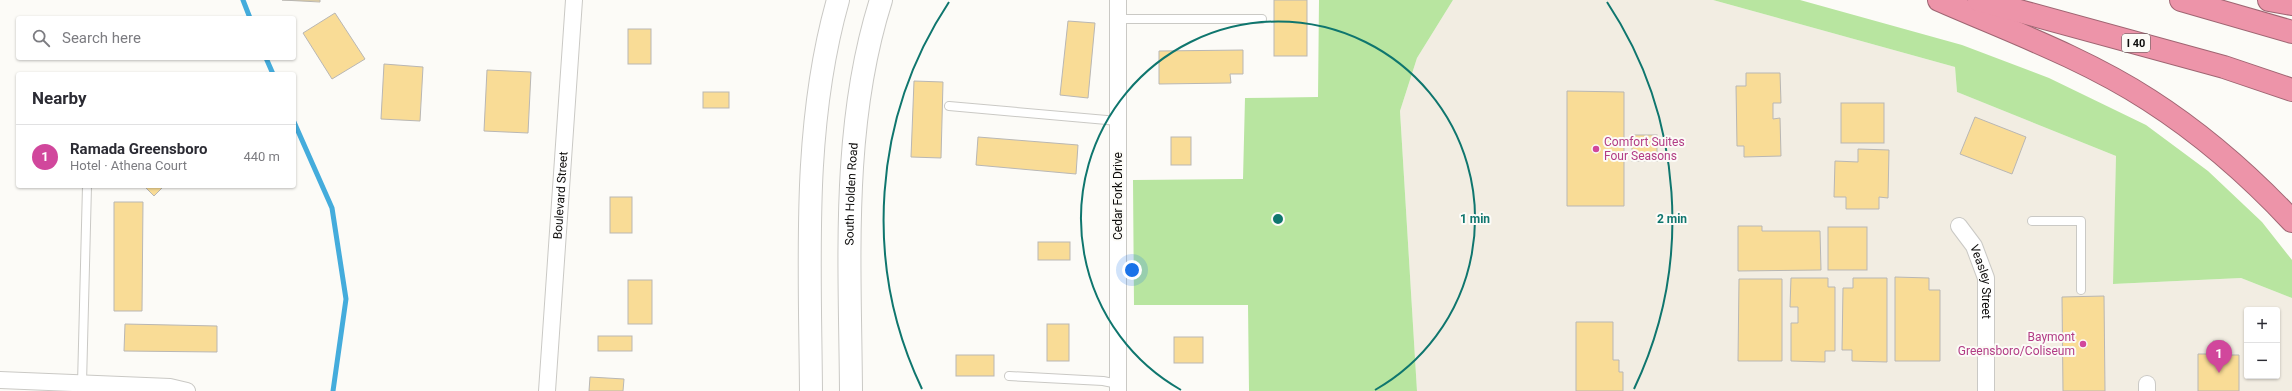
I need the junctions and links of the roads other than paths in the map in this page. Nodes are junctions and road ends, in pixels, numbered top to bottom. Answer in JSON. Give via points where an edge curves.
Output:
{"nodes":[{"id":1,"x":574,"y":0,"type":"edge"},
{"id":2,"x":838,"y":0,"type":"edge"},
{"id":3,"x":881,"y":0,"type":"edge"},
{"id":4,"x":1118,"y":0,"type":"edge"},
{"id":5,"x":1939,"y":0,"type":"edge"},
{"id":6,"x":1979,"y":0,"type":"edge"},
{"id":7,"x":2181,"y":0,"type":"edge"},
{"id":8,"x":2269,"y":0,"type":"edge"},
{"id":9,"x":2292,"y":4,"type":"edge"},
{"id":10,"x":1118,"y":19,"type":"junction"},
{"id":11,"x":1262,"y":19,"type":"dead end"},
{"id":12,"x":2292,"y":32,"type":"edge"},
{"id":13,"x":2292,"y":90,"type":"edge"},
{"id":14,"x":949,"y":106,"type":"dead end"},
{"id":15,"x":1118,"y":121,"type":"junction"},
{"id":16,"x":87,"y":188,"type":"edge"},
{"id":17,"x":2032,"y":221,"type":"dead end"},
{"id":18,"x":2292,"y":221,"type":"edge"},
{"id":19,"x":1959,"y":226,"type":"dead end"},
{"id":20,"x":2082,"y":290,"type":"dead end"},
{"id":21,"x":1009,"y":376,"type":"dead end"},
{"id":22,"x":0,"y":380,"type":"edge"},
{"id":23,"x":82,"y":384,"type":"junction"},
{"id":24,"x":29,"y":386,"type":"edge"},
{"id":25,"x":1118,"y":387,"type":"edge"},
{"id":26,"x":187,"y":391,"type":"edge"},
{"id":27,"x":547,"y":391,"type":"edge"},
{"id":28,"x":811,"y":391,"type":"edge"},
{"id":29,"x":851,"y":391,"type":"edge"},
{"id":30,"x":1986,"y":391,"type":"edge"}],
"edges":[{"from":1,"to":27,"type":"street","name":"Boulevard Street"},
{"from":2,"to":28,"type":"main road","via":[[819,88],[814,140],[810,229]]},
{"from":3,"to":29,"type":"main road","name":"South Holden Road","via":[[860,96],[853,150],[850,192]]},
{"from":4,"to":10,"type":"street","name":"Cedar Fork Drive"},
{"from":5,"to":18,"type":"highway","via":[[2071,57],[2150,100],[2252,178]]},
{"from":6,"to":13,"type":"highway","number":"I 40","via":[[2224,67]]},
{"from":7,"to":12,"type":"highway"},
{"from":8,"to":9,"type":"highway"},
{"from":10,"to":11,"type":"lane"},
{"from":10,"to":15,"type":"street","name":"Cedar Fork Drive"},
{"from":14,"to":15,"type":"lane"},
{"from":15,"to":25,"type":"street","name":"Cedar Fork Drive"},
{"from":16,"to":23,"type":"lane"},
{"from":17,"to":20,"type":"lane","via":[[2081,221]]},
{"from":19,"to":30,"type":"street","name":"Veasley Street","via":[[1974,246],[1986,278]]},
{"from":21,"to":25,"type":"lane","via":[[1096,380]]},
{"from":22,"to":24,"type":"street"},
{"from":23,"to":24,"type":"street"},
{"from":23,"to":26,"type":"street","via":[[170,387]]}]}
